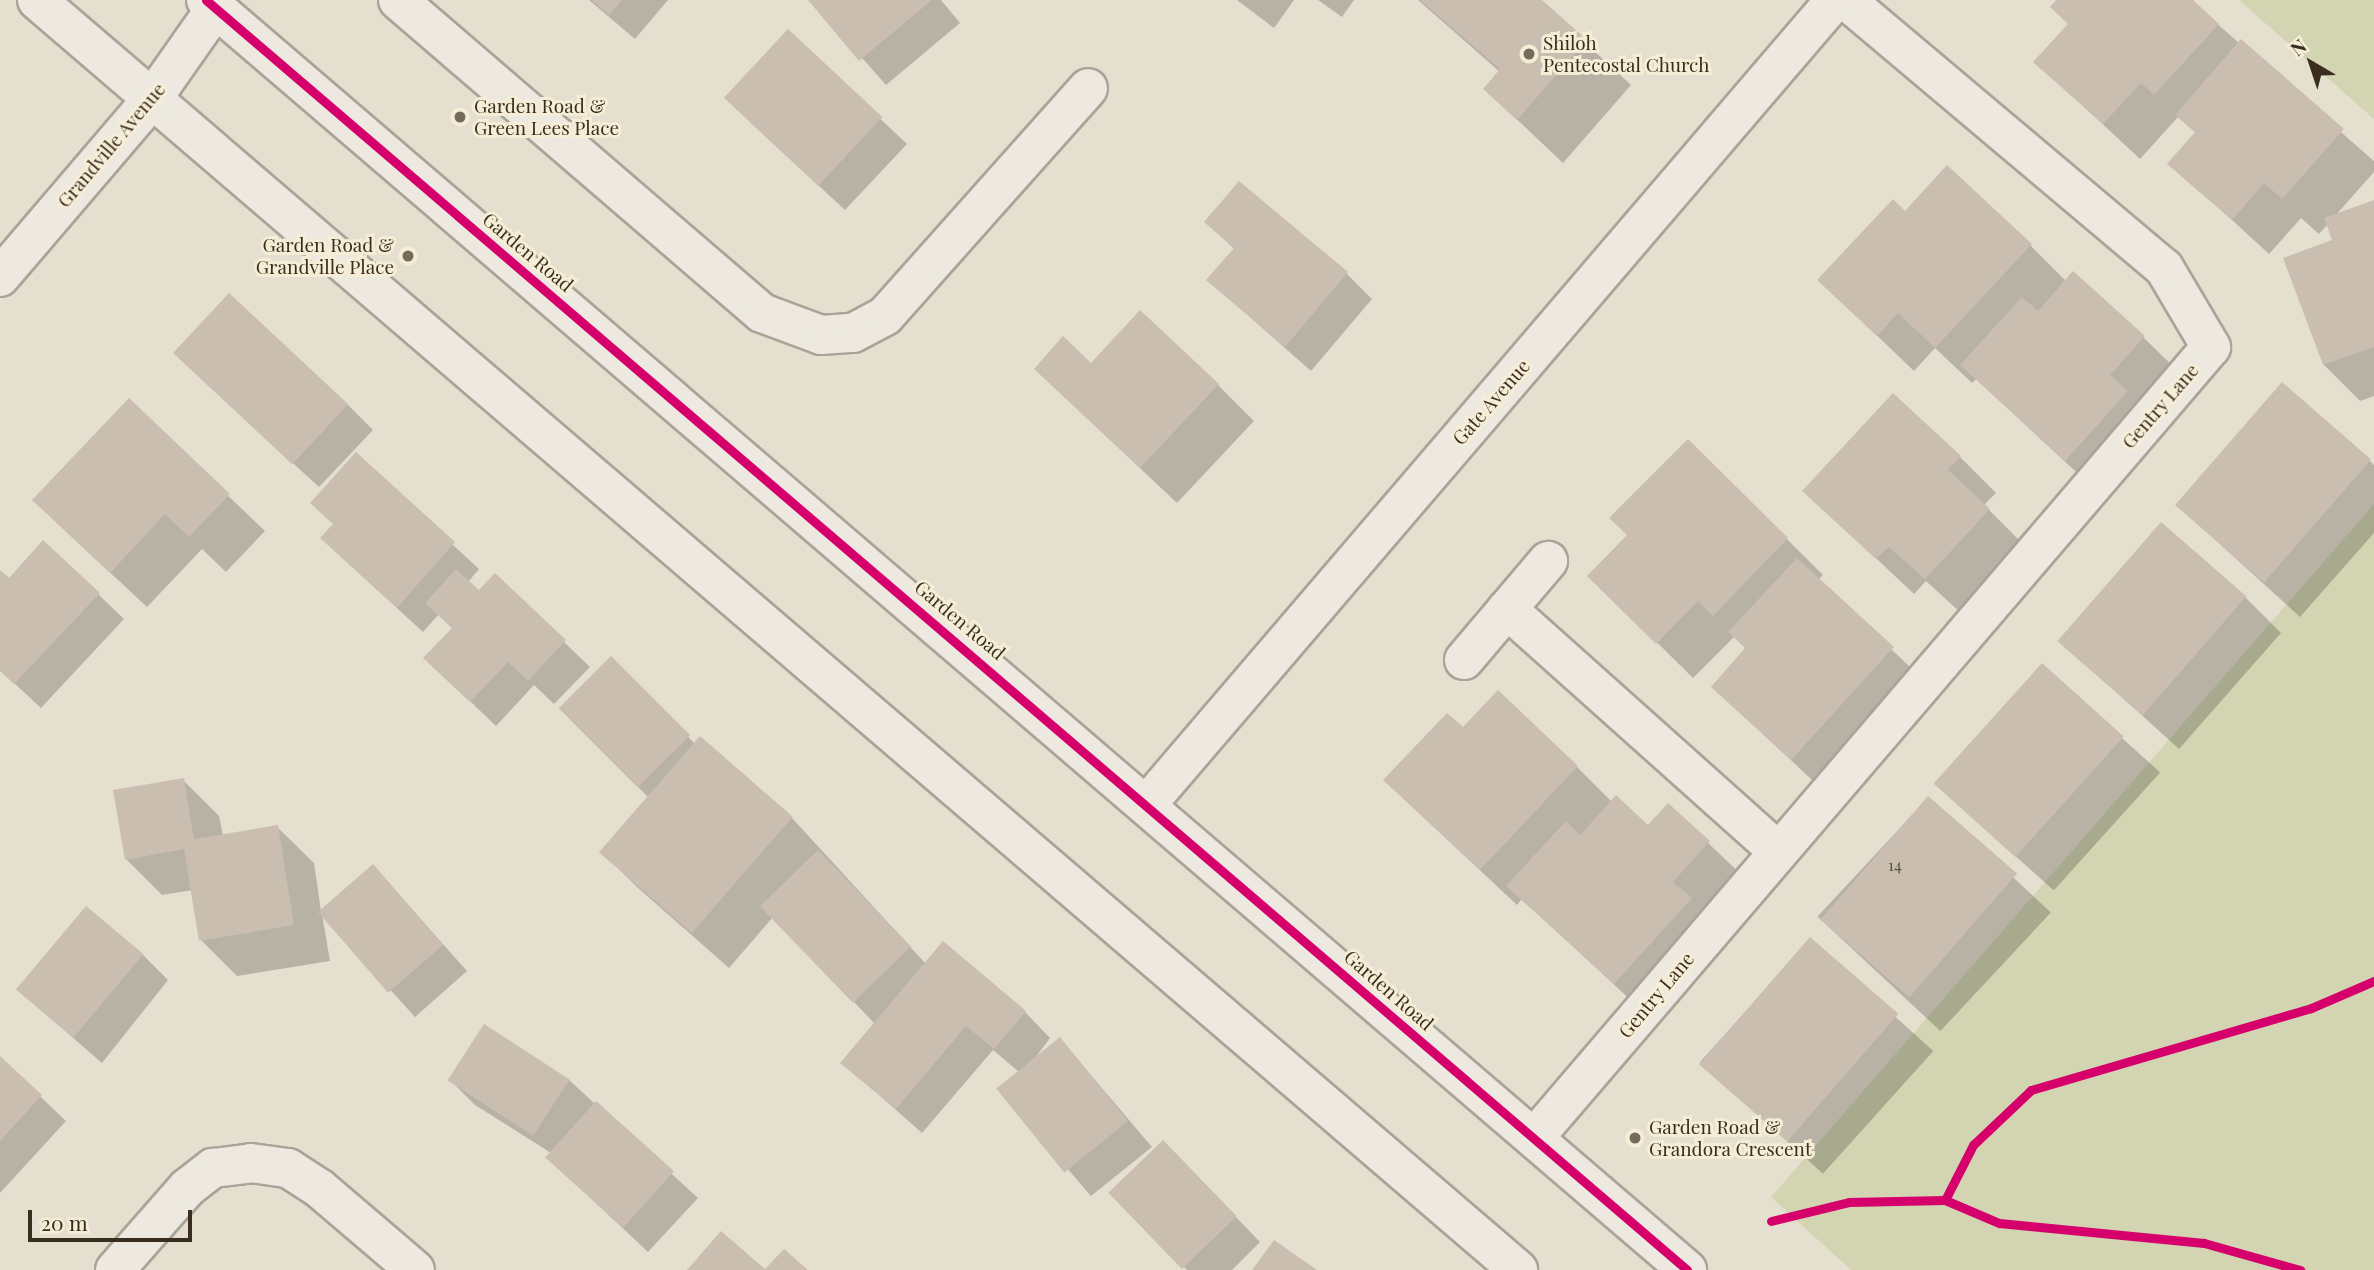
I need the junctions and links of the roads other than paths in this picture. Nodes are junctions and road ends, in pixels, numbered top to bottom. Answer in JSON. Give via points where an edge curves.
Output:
{"nodes":[{"id":1,"x":37,"y":0,"type":"edge"},
{"id":2,"x":398,"y":0,"type":"edge"},
{"id":3,"x":1835,"y":0,"type":"edge"},
{"id":4,"x":1846,"y":0,"type":"edge"},
{"id":5,"x":215,"y":3,"type":"edge"},
{"id":6,"x":1088,"y":88,"type":"dead end"},
{"id":7,"x":152,"y":99,"type":"junction"},
{"id":8,"x":0,"y":277,"type":"edge"},
{"id":9,"x":1548,"y":561,"type":"dead end"},
{"id":10,"x":1507,"y":609,"type":"junction"},
{"id":11,"x":1464,"y":660,"type":"dead end"},
{"id":12,"x":1148,"y":803,"type":"junction"},
{"id":13,"x":1778,"y":851,"type":"junction"},
{"id":14,"x":1534,"y":1138,"type":"junction"},
{"id":15,"x":116,"y":1270,"type":"edge"},
{"id":16,"x":415,"y":1270,"type":"edge"},
{"id":17,"x":1518,"y":1270,"type":"edge"},
{"id":18,"x":1687,"y":1270,"type":"edge"}],
"edges":[{"from":1,"to":7,"type":"street"},
{"from":2,"to":6,"type":"street","via":[[762,313],[821,335],[853,332],[885,316]]},
{"from":3,"to":12,"type":"street","name":"Gate Avenue"},
{"from":4,"to":13,"type":"street","name":"Gentry Lane","via":[[2164,268],[2211,346]]},
{"from":5,"to":7,"type":"street","name":"Grandville Avenue"},
{"from":5,"to":12,"type":"street","name":"Garden Road"},
{"from":7,"to":8,"type":"street","name":"Grandville Avenue"},
{"from":7,"to":17,"type":"street"},
{"from":9,"to":10,"type":"street"},
{"from":10,"to":11,"type":"street"},
{"from":10,"to":13,"type":"street"},
{"from":12,"to":14,"type":"street","name":"Garden Road"},
{"from":13,"to":14,"type":"street","name":"Gentry Lane"},
{"from":14,"to":18,"type":"street","name":"Garden Road"},
{"from":15,"to":16,"type":"street","via":[[187,1188],[214,1168],[251,1163],[288,1168],[319,1188]]}]}
